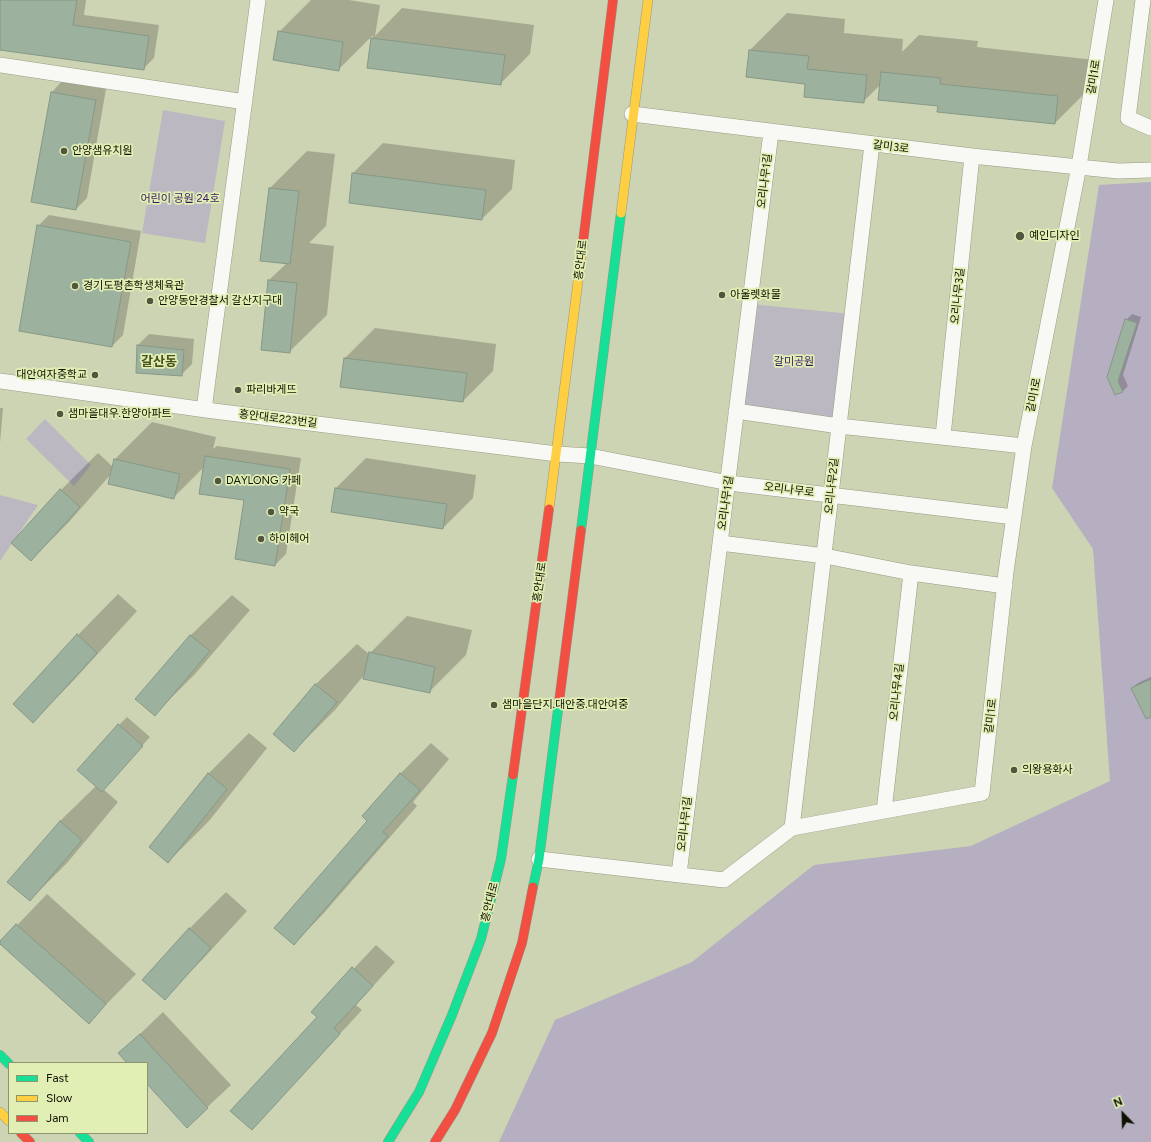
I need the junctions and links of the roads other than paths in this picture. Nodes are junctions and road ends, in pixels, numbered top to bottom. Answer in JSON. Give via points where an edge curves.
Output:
{"nodes":[{"id":1,"x":258,"y":0,"type":"edge"},
{"id":2,"x":614,"y":0,"type":"edge"},
{"id":3,"x":648,"y":0,"type":"edge"},
{"id":4,"x":1106,"y":0,"type":"edge"},
{"id":5,"x":1143,"y":0,"type":"edge"},
{"id":6,"x":0,"y":65,"type":"edge"},
{"id":7,"x":246,"y":102,"type":"junction"},
{"id":8,"x":632,"y":114,"type":"junction"},
{"id":9,"x":1151,"y":128,"type":"edge"},
{"id":10,"x":771,"y":132,"type":"junction"},
{"id":11,"x":872,"y":144,"type":"junction"},
{"id":12,"x":972,"y":156,"type":"junction"},
{"id":13,"x":1079,"y":166,"type":"junction"},
{"id":14,"x":1151,"y":170,"type":"edge"},
{"id":15,"x":0,"y":381,"type":"edge"},
{"id":16,"x":206,"y":410,"type":"junction"},
{"id":17,"x":736,"y":411,"type":"junction"},
{"id":18,"x":839,"y":426,"type":"junction"},
{"id":19,"x":943,"y":436,"type":"junction"},
{"id":20,"x":1024,"y":446,"type":"junction"},
{"id":21,"x":557,"y":454,"type":"junction"},
{"id":22,"x":590,"y":456,"type":"junction"},
{"id":23,"x":728,"y":482,"type":"junction"},
{"id":24,"x":831,"y":495,"type":"junction"},
{"id":25,"x":1014,"y":516,"type":"junction"},
{"id":26,"x":720,"y":543,"type":"junction"},
{"id":27,"x":824,"y":556,"type":"junction"},
{"id":28,"x":911,"y":573,"type":"junction"},
{"id":29,"x":1005,"y":586,"type":"junction"},
{"id":30,"x":884,"y":811,"type":"junction"},
{"id":31,"x":792,"y":828,"type":"junction"},
{"id":32,"x":539,"y":859,"type":"junction"},
{"id":33,"x":679,"y":874,"type":"junction"},
{"id":34,"x":0,"y":1055,"type":"edge"},
{"id":35,"x":8,"y":1063,"type":"edge"},
{"id":36,"x":0,"y":1112,"type":"edge"},
{"id":37,"x":8,"y":1120,"type":"edge"},
{"id":38,"x":22,"y":1134,"type":"edge"},
{"id":39,"x":81,"y":1134,"type":"edge"},
{"id":40,"x":30,"y":1142,"type":"edge"},
{"id":41,"x":90,"y":1142,"type":"edge"},
{"id":42,"x":388,"y":1142,"type":"edge"},
{"id":43,"x":435,"y":1142,"type":"edge"}],
"edges":[{"from":1,"to":7,"type":"street"},
{"from":2,"to":21,"type":"main road","name":"흥안대로","via":[[568,394]]},
{"from":3,"to":8,"type":"main road"},
{"from":4,"to":13,"type":"street","name":"갈미1로"},
{"from":5,"to":9,"type":"street","via":[[1128,118]]},
{"from":6,"to":7,"type":"street"},
{"from":7,"to":16,"type":"street","via":[[205,402]]},
{"from":8,"to":10,"type":"street","name":"갈미3로"},
{"from":8,"to":22,"type":"main road","via":[[594,397]]},
{"from":10,"to":11,"type":"street","name":"갈미3로"},
{"from":10,"to":17,"type":"street","name":"오리나무1길"},
{"from":11,"to":12,"type":"street","name":"갈미3로"},
{"from":11,"to":18,"type":"street","name":"오리나무2길"},
{"from":12,"to":13,"type":"street","name":"갈미3로"},
{"from":12,"to":19,"type":"street","name":"오리나무3길"},
{"from":13,"to":14,"type":"street","name":"갈미3로","via":[[1118,171]]},
{"from":13,"to":20,"type":"street","name":"갈미1로"},
{"from":15,"to":16,"type":"street","name":"흥안대로223번길"},
{"from":16,"to":21,"type":"street","name":"흥안대로223번길"},
{"from":17,"to":18,"type":"street"},
{"from":17,"to":23,"type":"street","name":"오리나무1길"},
{"from":18,"to":19,"type":"street"},
{"from":18,"to":24,"type":"street","name":"오리나무2길"},
{"from":19,"to":20,"type":"street"},
{"from":20,"to":25,"type":"street","name":"갈미1로"},
{"from":21,"to":22,"type":"street","name":"흥안대로223번길"},
{"from":21,"to":42,"type":"main road","name":"흥안대로","via":[[501,858],[481,939],[452,1015],[419,1092]]},
{"from":22,"to":23,"type":"street","name":"오리나무로"},
{"from":22,"to":32,"type":"main road"},
{"from":23,"to":24,"type":"street","name":"오리나무로"},
{"from":23,"to":26,"type":"street","name":"오리나무1길"},
{"from":24,"to":25,"type":"street","name":"오리나무로"},
{"from":24,"to":27,"type":"street","name":"오리나무2길"},
{"from":25,"to":29,"type":"street","name":"갈미1로"},
{"from":26,"to":27,"type":"street"},
{"from":26,"to":33,"type":"street","name":"오리나무1길"},
{"from":27,"to":28,"type":"street"},
{"from":27,"to":31,"type":"street","name":"오리나무2길"},
{"from":28,"to":29,"type":"street"},
{"from":28,"to":30,"type":"street","name":"오리나무4길"},
{"from":29,"to":30,"type":"street","name":"갈미1로","via":[[982,793]]},
{"from":30,"to":31,"type":"street"},
{"from":31,"to":33,"type":"street","via":[[724,880]]},
{"from":32,"to":33,"type":"street"},
{"from":32,"to":43,"type":"main road","via":[[522,943],[492,1032],[455,1110]]},
{"from":34,"to":35,"type":"main road"},
{"from":36,"to":37,"type":"main road"},
{"from":38,"to":40,"type":"main road"},
{"from":39,"to":41,"type":"main road"}]}
